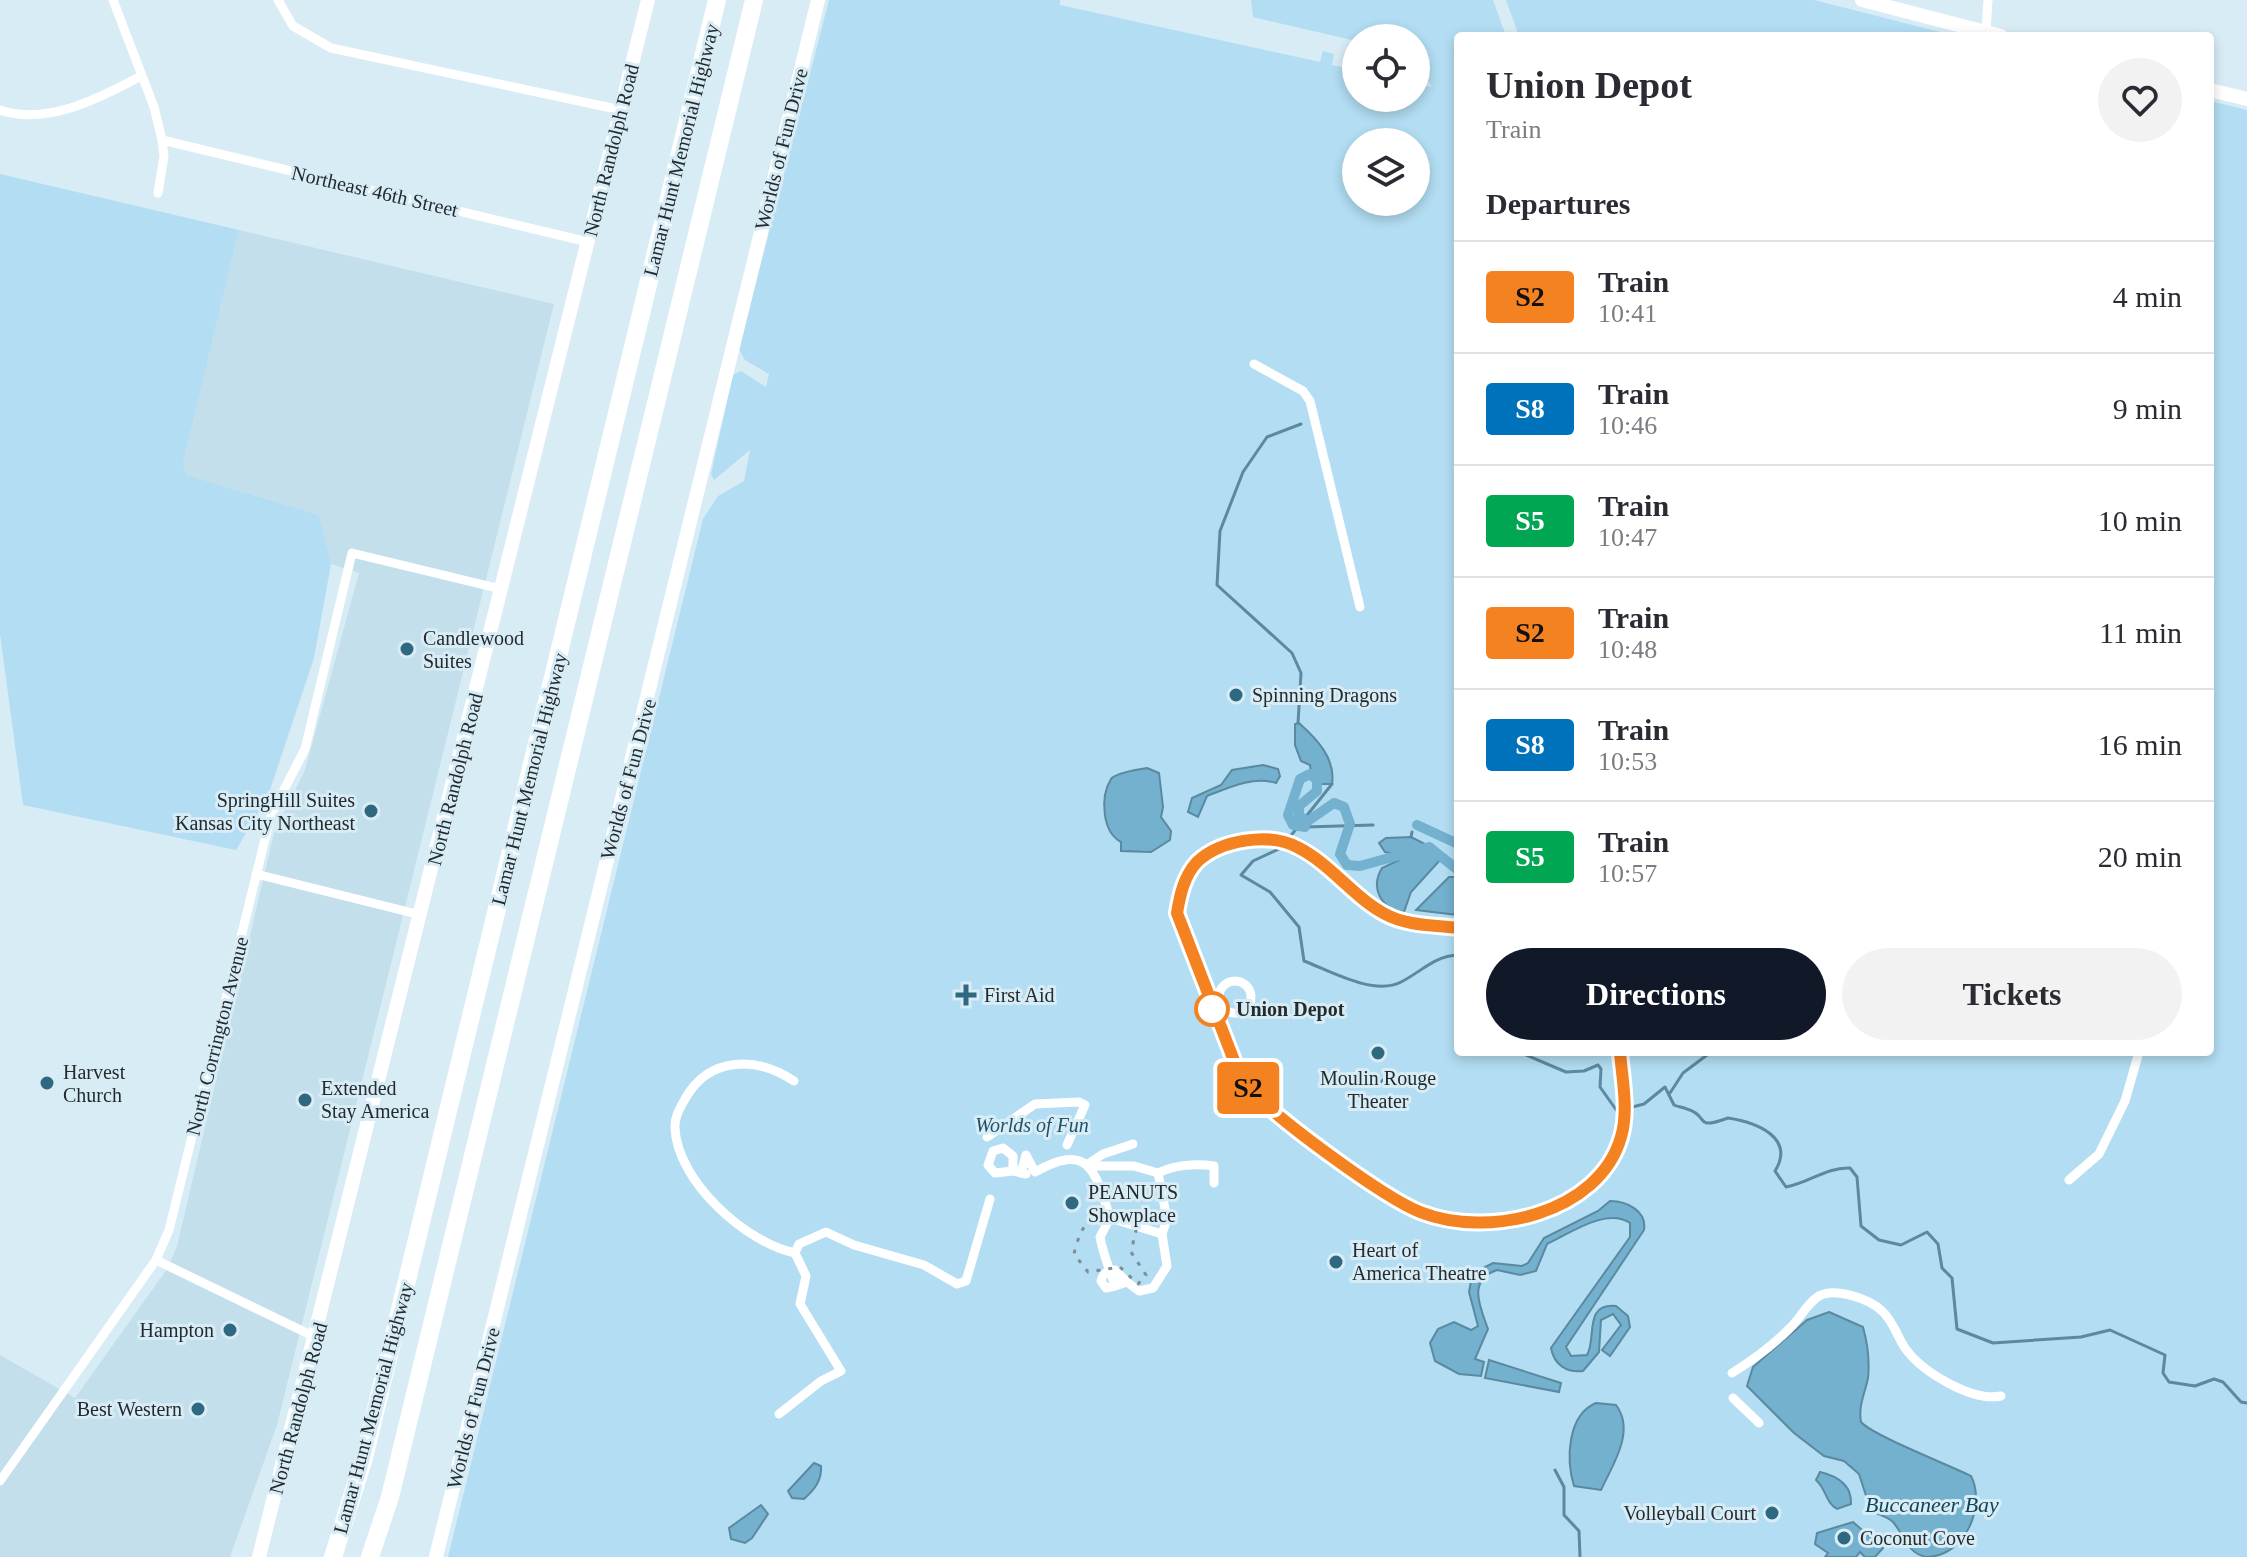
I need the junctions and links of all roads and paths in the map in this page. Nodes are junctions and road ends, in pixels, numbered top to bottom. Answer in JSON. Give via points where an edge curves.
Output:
{"nodes":[{"id":1,"x":113,"y":0,"type":"edge"},
{"id":2,"x":278,"y":0,"type":"edge"},
{"id":3,"x":717,"y":0,"type":"edge"},
{"id":4,"x":754,"y":0,"type":"edge"},
{"id":5,"x":818,"y":0,"type":"edge"},
{"id":6,"x":1862,"y":0,"type":"edge"},
{"id":7,"x":1988,"y":0,"type":"edge"},
{"id":8,"x":645,"y":2,"type":"edge"},
{"id":9,"x":1986,"y":32,"type":"joint"},
{"id":10,"x":141,"y":76,"type":"junction"},
{"id":11,"x":2214,"y":91,"type":"edge"},
{"id":12,"x":2247,"y":99,"type":"edge"},
{"id":13,"x":0,"y":110,"type":"edge"},
{"id":14,"x":621,"y":110,"type":"junction"},
{"id":15,"x":162,"y":140,"type":"junction"},
{"id":16,"x":158,"y":193,"type":"dead end"},
{"id":17,"x":588,"y":242,"type":"junction"},
{"id":18,"x":1254,"y":364,"type":"dead end"},
{"id":19,"x":501,"y":589,"type":"junction"},
{"id":20,"x":1360,"y":607,"type":"dead end"},
{"id":21,"x":256,"y":874,"type":"junction"},
{"id":22,"x":421,"y":915,"type":"junction"},
{"id":23,"x":2138,"y":1056,"type":"edge"},
{"id":24,"x":794,"y":1081,"type":"dead end"},
{"id":25,"x":987,"y":1137,"type":"dead end"},
{"id":26,"x":1133,"y":1144,"type":"dead end"},
{"id":27,"x":1067,"y":1145,"type":"junction"},
{"id":28,"x":1074,"y":1157,"type":"junction"},
{"id":29,"x":1060,"y":1158,"type":"junction"},
{"id":30,"x":1089,"y":1165,"type":"junction"},
{"id":31,"x":1025,"y":1173,"type":"dead end"},
{"id":32,"x":1158,"y":1173,"type":"junction"},
{"id":33,"x":2069,"y":1180,"type":"dead end"},
{"id":34,"x":1214,"y":1183,"type":"dead end"},
{"id":35,"x":990,"y":1199,"type":"dead end"},
{"id":36,"x":1110,"y":1218,"type":"junction"},
{"id":37,"x":1162,"y":1234,"type":"junction"},
{"id":38,"x":795,"y":1253,"type":"junction"},
{"id":39,"x":156,"y":1260,"type":"junction"},
{"id":40,"x":1110,"y":1270,"type":"junction"},
{"id":41,"x":1127,"y":1282,"type":"junction"},
{"id":42,"x":317,"y":1338,"type":"junction"},
{"id":43,"x":1732,"y":1373,"type":"dead end"},
{"id":44,"x":2001,"y":1396,"type":"dead end"},
{"id":45,"x":1733,"y":1398,"type":"dead end"},
{"id":46,"x":779,"y":1414,"type":"dead end"},
{"id":47,"x":1759,"y":1423,"type":"dead end"},
{"id":48,"x":0,"y":1481,"type":"edge"},
{"id":49,"x":259,"y":1557,"type":"edge"},
{"id":50,"x":333,"y":1557,"type":"edge"},
{"id":51,"x":370,"y":1557,"type":"edge"},
{"id":52,"x":436,"y":1557,"type":"edge"}],
"edges":[{"from":1,"to":10,"type":"street"},
{"from":2,"to":14,"type":"street","via":[[293,26],[331,48]]},
{"from":3,"to":50,"type":"highway","name":"Lamar Hunt Memorial Highway","via":[[364,1458]]},
{"from":4,"to":51,"type":"highway","name":"Lamar Hunt Memorial Highway","via":[[390,1497]]},
{"from":5,"to":52,"type":"main road","name":"Worlds of Fun Drive"},
{"from":6,"to":9,"type":"main road"},
{"from":7,"to":9,"type":"street"},
{"from":8,"to":14,"type":"main road","name":"North Randolph Road"},
{"from":10,"to":13,"type":"street","via":[[105,95],[43,114]]},
{"from":10,"to":15,"type":"street"},
{"from":11,"to":12,"type":"main road"},
{"from":14,"to":17,"type":"main road","name":"North Randolph Road"},
{"from":15,"to":16,"type":"street"},
{"from":15,"to":17,"type":"street","name":"Northeast 46th Street"},
{"from":17,"to":19,"type":"main road","name":"North Randolph Road"},
{"from":18,"to":20,"type":"street","via":[[1303,391],[1310,401]]},
{"from":19,"to":21,"type":"street","name":"North Corrington Avenue","via":[[352,553],[305,749],[271,815]]},
{"from":19,"to":22,"type":"main road","name":"North Randolph Road"},
{"from":21,"to":22,"type":"street"},
{"from":21,"to":39,"type":"street","name":"North Corrington Avenue","via":[[169,1230]]},
{"from":22,"to":42,"type":"main road","name":"North Randolph Road"},
{"from":23,"to":33,"type":"street","via":[[2125,1101],[2099,1154]]},
{"from":24,"to":38,"type":"street","via":[[765,1065],[730,1064],[693,1085],[674,1126],[678,1145],[707,1197],[759,1239]]},
{"from":25,"to":27,"type":"street","via":[[1035,1104],[1079,1102],[1085,1105]]},
{"from":26,"to":30,"type":"street"},
{"from":27,"to":28,"type":"street"},
{"from":27,"to":29,"type":"street"},
{"from":28,"to":29,"type":"street"},
{"from":28,"to":30,"type":"street"},
{"from":29,"to":31,"type":"street"},
{"from":30,"to":32,"type":"street","via":[[1134,1166]]},
{"from":30,"to":36,"type":"street"},
{"from":32,"to":34,"type":"street","via":[[1209,1165],[1214,1166]]},
{"from":32,"to":37,"type":"street","via":[[1167,1219]]},
{"from":35,"to":38,"type":"street","via":[[966,1281],[957,1284],[924,1265],[826,1232],[799,1244]]},
{"from":36,"to":37,"type":"street"},
{"from":36,"to":40,"type":"street","via":[[1100,1237]]},
{"from":37,"to":41,"type":"street","via":[[1167,1266],[1153,1288],[1139,1291]]},
{"from":38,"to":46,"type":"street","via":[[806,1276],[800,1304],[841,1371]]},
{"from":39,"to":42,"type":"street"},
{"from":39,"to":48,"type":"street","name":"North Corrington Avenue"},
{"from":40,"to":41,"type":"street","via":[[1120,1272]]},
{"from":40,"to":41,"type":"street","via":[[1115,1286]]},
{"from":42,"to":49,"type":"main road","name":"North Randolph Road"},
{"from":43,"to":44,"type":"street","via":[[1777,1341],[1819,1296],[1836,1293],[1884,1312],[1906,1349],[1922,1364],[1971,1392]]},
{"from":45,"to":47,"type":"street"}]}
